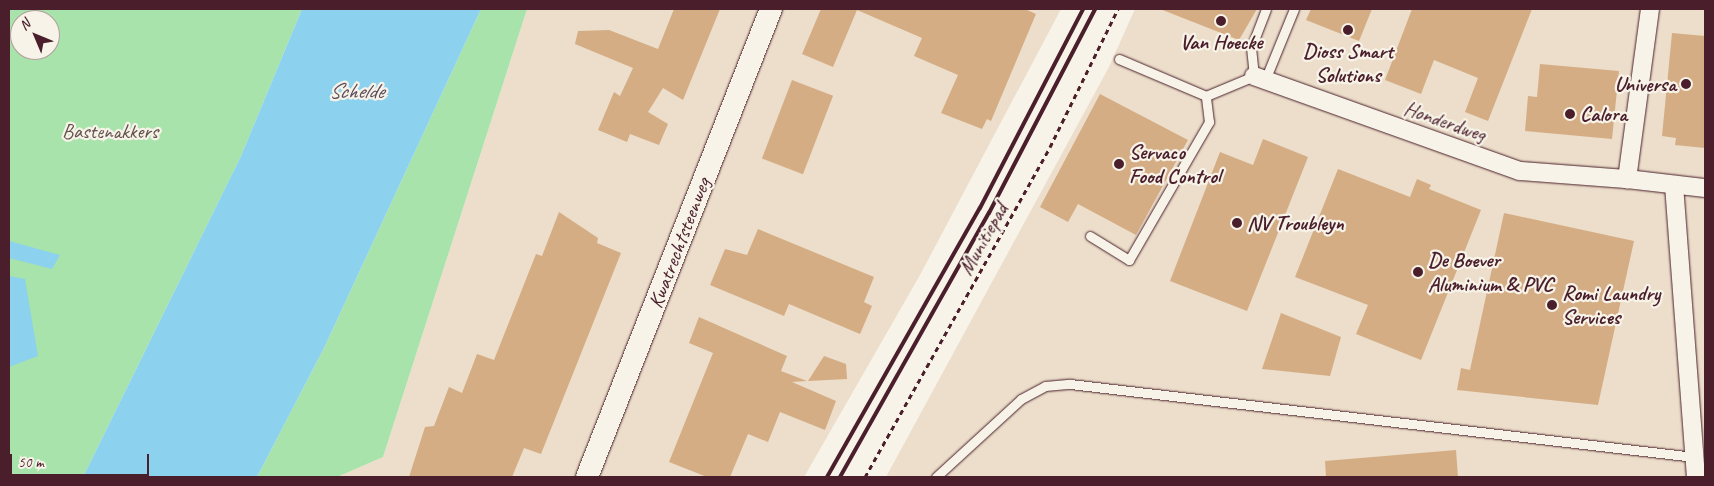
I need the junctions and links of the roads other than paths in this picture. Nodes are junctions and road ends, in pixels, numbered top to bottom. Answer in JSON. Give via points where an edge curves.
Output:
{"nodes":[{"id":1,"x":771,"y":9,"type":"edge"},
{"id":2,"x":1266,"y":9,"type":"edge"},
{"id":3,"x":1294,"y":9,"type":"edge"},
{"id":4,"x":1650,"y":9,"type":"edge"},
{"id":5,"x":1119,"y":59,"type":"dead end"},
{"id":6,"x":1260,"y":78,"type":"junction"},
{"id":7,"x":1206,"y":96,"type":"junction"},
{"id":8,"x":1628,"y":179,"type":"junction"},
{"id":9,"x":1674,"y":185,"type":"junction"},
{"id":10,"x":1705,"y":188,"type":"edge"},
{"id":11,"x":1090,"y":236,"type":"dead end"},
{"id":12,"x":1694,"y":457,"type":"junction"},
{"id":13,"x":587,"y":477,"type":"edge"},
{"id":14,"x":936,"y":477,"type":"edge"},
{"id":15,"x":1696,"y":477,"type":"edge"}],
"edges":[{"from":1,"to":13,"type":"street","name":"Kwatrechtsteenweg"},
{"from":2,"to":6,"type":"lane","via":[[1251,48]]},
{"from":3,"to":6,"type":"lane"},
{"from":4,"to":8,"type":"street"},
{"from":5,"to":7,"type":"lane"},
{"from":6,"to":7,"type":"lane"},
{"from":6,"to":8,"type":"street","name":"Honderdweg","via":[[1520,171]]},
{"from":7,"to":11,"type":"lane","via":[[1210,122],[1129,260]]},
{"from":8,"to":9,"type":"street","name":"Honderdweg"},
{"from":9,"to":10,"type":"street","name":"Honderdweg"},
{"from":9,"to":12,"type":"street"},
{"from":12,"to":14,"type":"lane","via":[[1070,384],[1045,386],[1021,399]]},
{"from":12,"to":15,"type":"street"}]}
